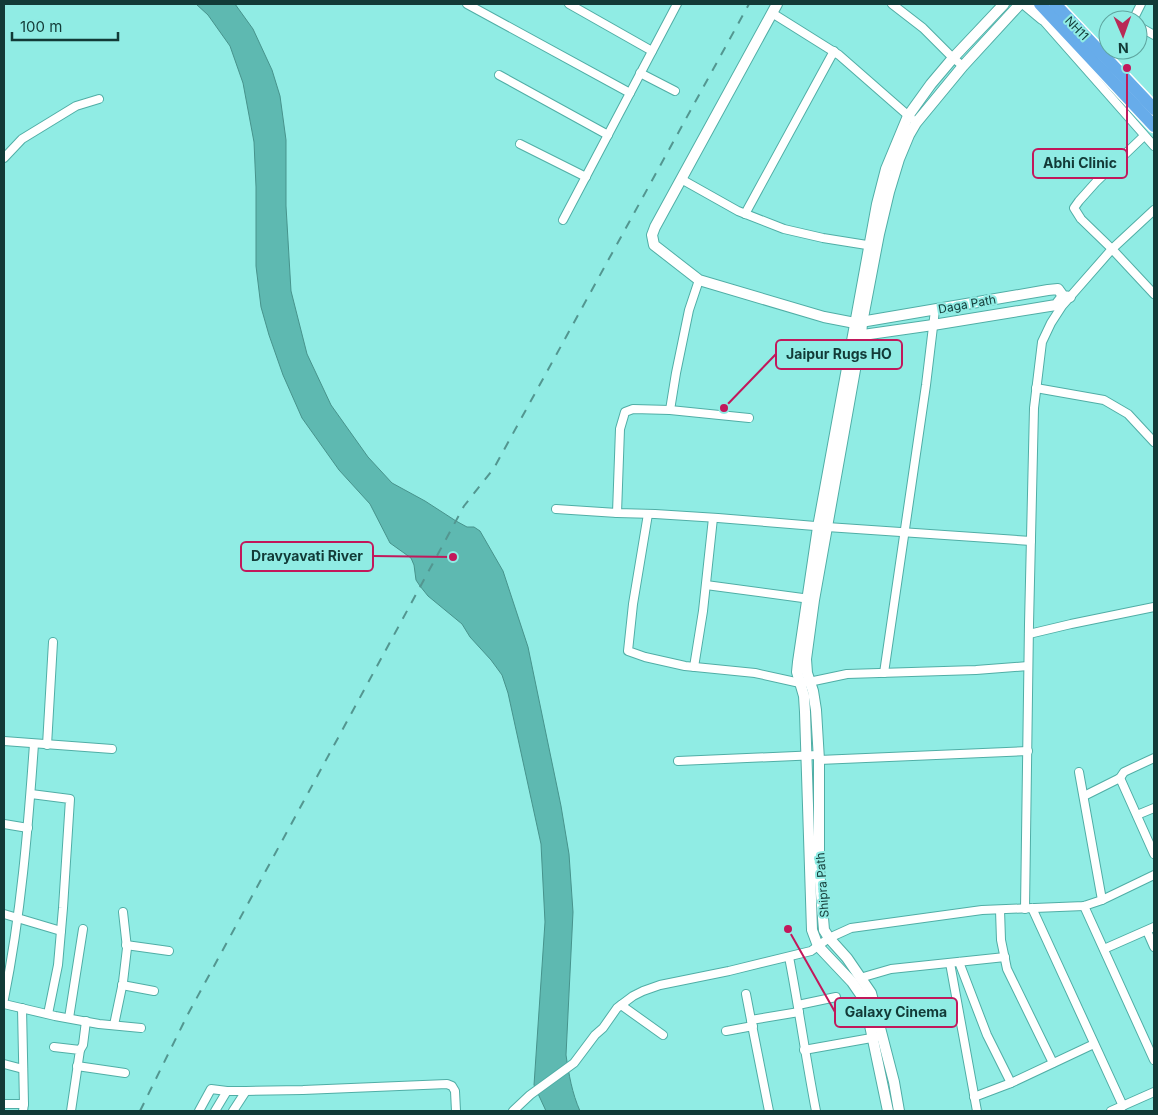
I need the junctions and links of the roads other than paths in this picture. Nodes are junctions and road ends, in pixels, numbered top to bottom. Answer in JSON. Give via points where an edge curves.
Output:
{"nodes":[{"id":1,"x":467,"y":4,"type":"edge"},
{"id":2,"x":569,"y":4,"type":"edge"},
{"id":3,"x":892,"y":4,"type":"edge"},
{"id":4,"x":1004,"y":4,"type":"edge"},
{"id":5,"x":1020,"y":4,"type":"edge"},
{"id":6,"x":1024,"y":4,"type":"edge"},
{"id":7,"x":1040,"y":4,"type":"edge"},
{"id":8,"x":674,"y":5,"type":"edge"},
{"id":9,"x":774,"y":8,"type":"edge"},
{"id":10,"x":1054,"y":11,"type":"edge"},
{"id":11,"x":1098,"y":45,"type":"edge"},
{"id":12,"x":652,"y":51,"type":"junction"},
{"id":13,"x":834,"y":51,"type":"junction"},
{"id":14,"x":953,"y":58,"type":"junction"},
{"id":15,"x":1114,"y":60,"type":"edge"},
{"id":16,"x":963,"y":66,"type":"junction"},
{"id":17,"x":640,"y":73,"type":"junction"},
{"id":18,"x":500,"y":75,"type":"dead end"},
{"id":19,"x":675,"y":91,"type":"dead end"},
{"id":20,"x":630,"y":92,"type":"junction"},
{"id":21,"x":99,"y":99,"type":"dead end"},
{"id":22,"x":1154,"y":109,"type":"edge"},
{"id":23,"x":912,"y":120,"type":"junction"},
{"id":24,"x":1154,"y":126,"type":"edge"},
{"id":25,"x":608,"y":134,"type":"junction"},
{"id":26,"x":1144,"y":136,"type":"junction"},
{"id":27,"x":520,"y":144,"type":"dead end"},
{"id":28,"x":1154,"y":146,"type":"edge"},
{"id":29,"x":4,"y":158,"type":"edge"},
{"id":30,"x":586,"y":177,"type":"junction"},
{"id":31,"x":681,"y":179,"type":"junction"},
{"id":32,"x":1154,"y":210,"type":"edge"},
{"id":33,"x":745,"y":214,"type":"junction"},
{"id":34,"x":563,"y":220,"type":"dead end"},
{"id":35,"x":873,"y":246,"type":"junction"},
{"id":36,"x":1112,"y":249,"type":"junction"},
{"id":37,"x":699,"y":280,"type":"junction"},
{"id":38,"x":1154,"y":294,"type":"edge"},
{"id":39,"x":1066,"y":297,"type":"junction"},
{"id":40,"x":935,"y":310,"type":"junction"},
{"id":41,"x":858,"y":323,"type":"junction"},
{"id":42,"x":933,"y":325,"type":"junction"},
{"id":43,"x":857,"y":336,"type":"junction"},
{"id":44,"x":1036,"y":388,"type":"junction"},
{"id":45,"x":670,"y":410,"type":"junction"},
{"id":46,"x":748,"y":418,"type":"dead end"},
{"id":47,"x":1154,"y":442,"type":"edge"},
{"id":48,"x":556,"y":509,"type":"dead end"},
{"id":49,"x":617,"y":513,"type":"junction"},
{"id":50,"x":648,"y":514,"type":"junction"},
{"id":51,"x":713,"y":518,"type":"junction"},
{"id":52,"x":822,"y":527,"type":"junction"},
{"id":53,"x":906,"y":532,"type":"junction"},
{"id":54,"x":1031,"y":541,"type":"junction"},
{"id":55,"x":706,"y":585,"type":"junction"},
{"id":56,"x":810,"y":599,"type":"junction"},
{"id":57,"x":1154,"y":607,"type":"edge"},
{"id":58,"x":1029,"y":634,"type":"junction"},
{"id":59,"x":53,"y":642,"type":"dead end"},
{"id":60,"x":1028,"y":666,"type":"junction"},
{"id":61,"x":694,"y":667,"type":"junction"},
{"id":62,"x":884,"y":673,"type":"junction"},
{"id":63,"x":805,"y":682,"type":"junction"},
{"id":64,"x":4,"y":742,"type":"edge"},
{"id":65,"x":34,"y":744,"type":"junction"},
{"id":66,"x":47,"y":745,"type":"junction"},
{"id":67,"x":112,"y":749,"type":"dead end"},
{"id":68,"x":1028,"y":751,"type":"junction"},
{"id":69,"x":806,"y":755,"type":"junction"},
{"id":70,"x":818,"y":758,"type":"junction"},
{"id":71,"x":1154,"y":758,"type":"edge"},
{"id":72,"x":678,"y":761,"type":"dead end"},
{"id":73,"x":1079,"y":772,"type":"dead end"},
{"id":74,"x":1120,"y":778,"type":"junction"},
{"id":75,"x":31,"y":794,"type":"junction"},
{"id":76,"x":1084,"y":796,"type":"junction"},
{"id":77,"x":1154,"y":808,"type":"edge"},
{"id":78,"x":1137,"y":815,"type":"junction"},
{"id":79,"x":4,"y":825,"type":"edge"},
{"id":80,"x":28,"y":828,"type":"junction"},
{"id":81,"x":1154,"y":854,"type":"edge"},
{"id":82,"x":1154,"y":875,"type":"edge"},
{"id":83,"x":1102,"y":900,"type":"junction"},
{"id":84,"x":1084,"y":906,"type":"junction"},
{"id":85,"x":1028,"y":908,"type":"junction"},
{"id":86,"x":1000,"y":910,"type":"junction"},
{"id":87,"x":123,"y":912,"type":"dead end"},
{"id":88,"x":4,"y":914,"type":"edge"},
{"id":89,"x":18,"y":918,"type":"junction"},
{"id":90,"x":83,"y":929,"type":"dead end"},
{"id":91,"x":1150,"y":929,"type":"edge"},
{"id":92,"x":61,"y":931,"type":"junction"},
{"id":93,"x":829,"y":938,"type":"junction"},
{"id":94,"x":126,"y":945,"type":"junction"},
{"id":95,"x":818,"y":946,"type":"junction"},
{"id":96,"x":1154,"y":948,"type":"edge"},
{"id":97,"x":1104,"y":949,"type":"junction"},
{"id":98,"x":169,"y":951,"type":"dead end"},
{"id":99,"x":789,"y":957,"type":"junction"},
{"id":100,"x":1005,"y":958,"type":"junction"},
{"id":101,"x":958,"y":962,"type":"junction"},
{"id":102,"x":950,"y":963,"type":"junction"},
{"id":103,"x":860,"y":978,"type":"junction"},
{"id":104,"x":122,"y":985,"type":"junction"},
{"id":105,"x":154,"y":991,"type":"dead end"},
{"id":106,"x":746,"y":994,"type":"dead end"},
{"id":107,"x":836,"y":997,"type":"dead end"},
{"id":108,"x":4,"y":999,"type":"edge"},
{"id":109,"x":4,"y":1004,"type":"edge"},
{"id":110,"x":621,"y":1005,"type":"junction"},
{"id":111,"x":22,"y":1008,"type":"junction"},
{"id":112,"x":799,"y":1008,"type":"junction"},
{"id":113,"x":48,"y":1014,"type":"junction"},
{"id":114,"x":69,"y":1018,"type":"junction"},
{"id":115,"x":86,"y":1021,"type":"junction"},
{"id":116,"x":752,"y":1023,"type":"junction"},
{"id":117,"x":114,"y":1025,"type":"junction"},
{"id":118,"x":141,"y":1028,"type":"dead end"},
{"id":119,"x":726,"y":1031,"type":"dead end"},
{"id":120,"x":663,"y":1035,"type":"dead end"},
{"id":121,"x":877,"y":1037,"type":"junction"},
{"id":122,"x":1154,"y":1038,"type":"edge"},
{"id":123,"x":1146,"y":1042,"type":"junction"},
{"id":124,"x":1094,"y":1044,"type":"junction"},
{"id":125,"x":54,"y":1047,"type":"dead end"},
{"id":126,"x":80,"y":1050,"type":"junction"},
{"id":127,"x":804,"y":1050,"type":"junction"},
{"id":128,"x":1154,"y":1060,"type":"edge"},
{"id":129,"x":1053,"y":1063,"type":"junction"},
{"id":130,"x":4,"y":1064,"type":"edge"},
{"id":131,"x":77,"y":1066,"type":"junction"},
{"id":132,"x":23,"y":1069,"type":"junction"},
{"id":133,"x":126,"y":1073,"type":"dead end"},
{"id":134,"x":1011,"y":1083,"type":"junction"},
{"id":135,"x":227,"y":1091,"type":"junction"},
{"id":136,"x":246,"y":1091,"type":"junction"},
{"id":137,"x":1154,"y":1092,"type":"edge"},
{"id":138,"x":974,"y":1096,"type":"junction"},
{"id":139,"x":4,"y":1104,"type":"edge"},
{"id":140,"x":1123,"y":1106,"type":"junction"},
{"id":141,"x":23,"y":1108,"type":"edge"},
{"id":142,"x":71,"y":1111,"type":"edge"},
{"id":143,"x":198,"y":1111,"type":"edge"},
{"id":144,"x":215,"y":1111,"type":"edge"},
{"id":145,"x":233,"y":1111,"type":"edge"},
{"id":146,"x":456,"y":1111,"type":"edge"},
{"id":147,"x":513,"y":1111,"type":"edge"},
{"id":148,"x":769,"y":1111,"type":"edge"},
{"id":149,"x":814,"y":1111,"type":"edge"},
{"id":150,"x":888,"y":1111,"type":"edge"},
{"id":151,"x":898,"y":1111,"type":"edge"},
{"id":152,"x":977,"y":1111,"type":"edge"},
{"id":153,"x":1111,"y":1111,"type":"edge"}],
"edges":[{"from":1,"to":20,"type":"street"},
{"from":2,"to":12,"type":"street"},
{"from":3,"to":14,"type":"street","via":[[923,28]]},
{"from":4,"to":14,"type":"street"},
{"from":5,"to":16,"type":"street"},
{"from":6,"to":10,"type":"street"},
{"from":7,"to":10,"type":"highway"},
{"from":8,"to":12,"type":"street"},
{"from":9,"to":13,"type":"street"},
{"from":9,"to":31,"type":"street"},
{"from":10,"to":11,"type":"highway","name":"NH11"},
{"from":10,"to":24,"type":"highway"},
{"from":10,"to":26,"type":"street"},
{"from":12,"to":17,"type":"street"},
{"from":13,"to":23,"type":"street"},
{"from":13,"to":33,"type":"street"},
{"from":14,"to":16,"type":"street"},
{"from":14,"to":23,"type":"street","via":[[932,84]]},
{"from":15,"to":22,"type":"highway","name":"NH11"},
{"from":16,"to":23,"type":"street"},
{"from":17,"to":19,"type":"street"},
{"from":17,"to":20,"type":"street"},
{"from":18,"to":25,"type":"street"},
{"from":20,"to":25,"type":"street"},
{"from":21,"to":29,"type":"street","via":[[76,106],[22,139]]},
{"from":23,"to":35,"type":"street"},
{"from":25,"to":30,"type":"street"},
{"from":26,"to":28,"type":"street"},
{"from":26,"to":36,"type":"street","via":[[1074,208],[1081,220]]},
{"from":27,"to":30,"type":"street"},
{"from":30,"to":34,"type":"street"},
{"from":31,"to":33,"type":"street"},
{"from":31,"to":37,"type":"street","via":[[652,235],[654,245]]},
{"from":32,"to":36,"type":"street"},
{"from":33,"to":35,"type":"street","via":[[784,229]]},
{"from":35,"to":41,"type":"street"},
{"from":36,"to":38,"type":"street"},
{"from":36,"to":39,"type":"street"},
{"from":37,"to":41,"type":"street","via":[[824,317]]},
{"from":37,"to":45,"type":"street","via":[[688,310]]},
{"from":39,"to":40,"type":"street","name":"Daga Path","via":[[1058,289]]},
{"from":39,"to":42,"type":"street","via":[[1056,305]]},
{"from":39,"to":44,"type":"street","via":[[1042,342]]},
{"from":40,"to":41,"type":"street","name":"Daga Path"},
{"from":40,"to":42,"type":"street"},
{"from":41,"to":43,"type":"street"},
{"from":42,"to":43,"type":"street"},
{"from":42,"to":53,"type":"street"},
{"from":43,"to":52,"type":"street"},
{"from":44,"to":47,"type":"street","via":[[1104,400],[1128,414]]},
{"from":44,"to":54,"type":"street"},
{"from":45,"to":46,"type":"street"},
{"from":45,"to":49,"type":"street","via":[[633,409],[625,412],[620,429]]},
{"from":48,"to":49,"type":"street"},
{"from":49,"to":50,"type":"street"},
{"from":50,"to":51,"type":"street"},
{"from":50,"to":61,"type":"street","via":[[628,651]]},
{"from":51,"to":52,"type":"street"},
{"from":51,"to":55,"type":"street"},
{"from":52,"to":53,"type":"street"},
{"from":52,"to":56,"type":"street"},
{"from":53,"to":54,"type":"street"},
{"from":53,"to":62,"type":"street"},
{"from":54,"to":58,"type":"street"},
{"from":55,"to":56,"type":"street"},
{"from":55,"to":61,"type":"street"},
{"from":56,"to":63,"type":"street"},
{"from":57,"to":58,"type":"street"},
{"from":58,"to":60,"type":"street"},
{"from":59,"to":66,"type":"street"},
{"from":60,"to":62,"type":"street"},
{"from":60,"to":68,"type":"street"},
{"from":61,"to":63,"type":"street"},
{"from":62,"to":63,"type":"street","via":[[847,674]]},
{"from":63,"to":69,"type":"street"},
{"from":63,"to":70,"type":"street","name":"Shipra Path","via":[[813,691]]},
{"from":64,"to":65,"type":"street"},
{"from":65,"to":66,"type":"street"},
{"from":65,"to":75,"type":"street"},
{"from":66,"to":67,"type":"street"},
{"from":68,"to":70,"type":"street"},
{"from":68,"to":85,"type":"street"},
{"from":69,"to":70,"type":"street"},
{"from":69,"to":72,"type":"street"},
{"from":69,"to":95,"type":"street","via":[[812,930]]},
{"from":70,"to":93,"type":"street","name":"Shipra Path","via":[[820,869],[824,930]]},
{"from":71,"to":74,"type":"street","via":[[1124,772]]},
{"from":73,"to":76,"type":"street"},
{"from":74,"to":76,"type":"street"},
{"from":74,"to":78,"type":"street"},
{"from":75,"to":80,"type":"street"},
{"from":75,"to":92,"type":"street","via":[[70,799]]},
{"from":76,"to":83,"type":"street"},
{"from":77,"to":78,"type":"street"},
{"from":78,"to":81,"type":"street"},
{"from":79,"to":80,"type":"street"},
{"from":80,"to":89,"type":"street"},
{"from":82,"to":83,"type":"street"},
{"from":83,"to":84,"type":"street"},
{"from":84,"to":85,"type":"street"},
{"from":84,"to":97,"type":"street"},
{"from":85,"to":86,"type":"street"},
{"from":85,"to":124,"type":"street"},
{"from":86,"to":93,"type":"street","via":[[851,928]]},
{"from":86,"to":100,"type":"street"},
{"from":87,"to":94,"type":"street"},
{"from":88,"to":89,"type":"street"},
{"from":89,"to":92,"type":"street"},
{"from":89,"to":108,"type":"street"},
{"from":90,"to":114,"type":"street"},
{"from":91,"to":96,"type":"street"},
{"from":91,"to":97,"type":"street"},
{"from":92,"to":113,"type":"street"},
{"from":93,"to":95,"type":"street"},
{"from":93,"to":103,"type":"street","name":"Shipra Path"},
{"from":94,"to":98,"type":"street"},
{"from":94,"to":104,"type":"street"},
{"from":95,"to":99,"type":"street"},
{"from":95,"to":121,"type":"street","via":[[863,998]]},
{"from":97,"to":123,"type":"street"},
{"from":99,"to":110,"type":"street","via":[[660,985],[633,996]]},
{"from":99,"to":112,"type":"street"},
{"from":100,"to":101,"type":"street"},
{"from":100,"to":129,"type":"street"},
{"from":101,"to":102,"type":"street"},
{"from":101,"to":134,"type":"street","via":[[987,1035]]},
{"from":102,"to":103,"type":"street","via":[[891,969]]},
{"from":102,"to":138,"type":"street"},
{"from":103,"to":121,"type":"street","name":"Shipra Path","via":[[871,993]]},
{"from":104,"to":105,"type":"street"},
{"from":104,"to":117,"type":"street"},
{"from":106,"to":116,"type":"street"},
{"from":107,"to":112,"type":"street"},
{"from":109,"to":111,"type":"street"},
{"from":110,"to":120,"type":"street"},
{"from":110,"to":147,"type":"street","via":[[574,1063]]},
{"from":111,"to":113,"type":"street"},
{"from":111,"to":132,"type":"street"},
{"from":112,"to":116,"type":"street"},
{"from":112,"to":127,"type":"street"},
{"from":113,"to":114,"type":"street"},
{"from":114,"to":115,"type":"street"},
{"from":115,"to":117,"type":"street"},
{"from":115,"to":126,"type":"street"},
{"from":116,"to":119,"type":"street"},
{"from":116,"to":148,"type":"street"},
{"from":117,"to":118,"type":"street"},
{"from":121,"to":127,"type":"street"},
{"from":121,"to":150,"type":"street"},
{"from":121,"to":151,"type":"street","name":"Shipra Path","via":[[894,1082]]},
{"from":122,"to":123,"type":"street"},
{"from":123,"to":128,"type":"street"},
{"from":124,"to":129,"type":"street"},
{"from":124,"to":140,"type":"street"},
{"from":125,"to":126,"type":"street"},
{"from":126,"to":131,"type":"street"},
{"from":127,"to":149,"type":"street"},
{"from":129,"to":134,"type":"street"},
{"from":130,"to":132,"type":"street"},
{"from":131,"to":133,"type":"street"},
{"from":131,"to":142,"type":"street"},
{"from":132,"to":141,"type":"street"},
{"from":134,"to":138,"type":"street"},
{"from":135,"to":136,"type":"street"},
{"from":135,"to":143,"type":"street","via":[[211,1089]]},
{"from":135,"to":144,"type":"street"},
{"from":136,"to":145,"type":"street"},
{"from":136,"to":146,"type":"street","via":[[447,1084],[455,1091]]},
{"from":137,"to":140,"type":"street"},
{"from":138,"to":152,"type":"street"},
{"from":139,"to":141,"type":"street"},
{"from":140,"to":153,"type":"street"}]}
